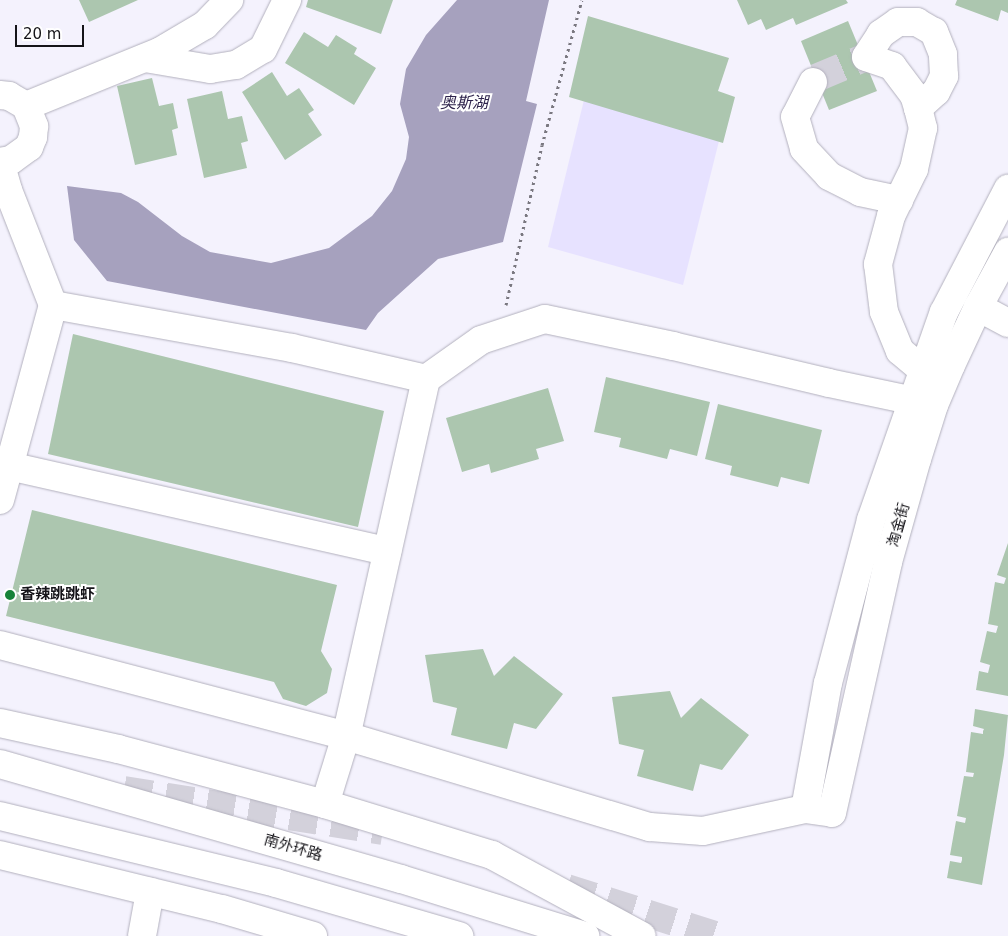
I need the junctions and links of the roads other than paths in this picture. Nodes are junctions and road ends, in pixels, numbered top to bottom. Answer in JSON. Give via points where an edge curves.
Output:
{"nodes":[{"id":1,"x":229,"y":0,"type":"edge"},
{"id":2,"x":287,"y":0,"type":"edge"},
{"id":3,"x":145,"y":58,"type":"junction"},
{"id":4,"x":813,"y":82,"type":"tunnel mouth"},
{"id":5,"x":0,"y":95,"type":"edge"},
{"id":6,"x":26,"y":106,"type":"junction"},
{"id":7,"x":918,"y":108,"type":"dead end"},
{"id":8,"x":0,"y":162,"type":"edge"},
{"id":9,"x":1008,"y":189,"type":"edge"},
{"id":10,"x":899,"y":200,"type":"junction"},
{"id":11,"x":1008,"y":252,"type":"edge"},
{"id":12,"x":54,"y":305,"type":"junction"},
{"id":13,"x":978,"y":307,"type":"junction"},
{"id":14,"x":1008,"y":323,"type":"edge"},
{"id":15,"x":923,"y":370,"type":"junction"},
{"id":16,"x":426,"y":379,"type":"junction"},
{"id":17,"x":924,"y":402,"type":"junction"},
{"id":18,"x":5,"y":466,"type":"edge"},
{"id":19,"x":0,"y":500,"type":"edge"},
{"id":20,"x":387,"y":551,"type":"junction"},
{"id":21,"x":0,"y":645,"type":"edge"},
{"id":22,"x":0,"y":723,"type":"edge"},
{"id":23,"x":346,"y":736,"type":"junction"},
{"id":24,"x":0,"y":764,"type":"edge"},
{"id":25,"x":325,"y":804,"type":"junction"},
{"id":26,"x":805,"y":809,"type":"junction"},
{"id":27,"x":0,"y":816,"type":"edge"},
{"id":28,"x":0,"y":855,"type":"edge"},
{"id":29,"x":150,"y":892,"type":"junction"},
{"id":30,"x":142,"y":936,"type":"edge"},
{"id":31,"x":313,"y":936,"type":"edge"},
{"id":32,"x":459,"y":936,"type":"edge"},
{"id":33,"x":585,"y":936,"type":"edge"},
{"id":34,"x":642,"y":936,"type":"edge"}],
"edges":[{"from":1,"to":3,"type":"main road","via":[[205,25]]},
{"from":2,"to":3,"type":"main road","via":[[263,49],[236,65],[210,70]]},
{"from":3,"to":6,"type":"main road"},
{"from":4,"to":10,"type":"main road","via":[[795,117],[804,149],[829,176],[860,192]]},
{"from":5,"to":6,"type":"main road","via":[[9,96]]},
{"from":6,"to":8,"type":"main road","via":[[34,126],[34,137],[21,155]]},
{"from":7,"to":10,"type":"main road","via":[[923,128],[914,169]]},
{"from":8,"to":12,"type":"main road"},
{"from":9,"to":15,"type":"main road","via":[[944,312]]},
{"from":10,"to":15,"type":"main road","via":[[891,216],[878,264],[884,312],[900,351]]},
{"from":11,"to":13,"type":"main road","name":"淘金街"},
{"from":12,"to":16,"type":"main road","via":[[292,348]]},
{"from":12,"to":18,"type":"main road"},
{"from":13,"to":14,"type":"main road"},
{"from":13,"to":17,"type":"main road","name":"淘金街"},
{"from":15,"to":17,"type":"main road"},
{"from":16,"to":17,"type":"main road","via":[[481,340],[545,319]]},
{"from":16,"to":20,"type":"main road"},
{"from":17,"to":26,"type":"main road","via":[[871,520],[828,683]]},
{"from":17,"to":26,"type":"main road","name":"淘金街","via":[[832,813]]},
{"from":18,"to":19,"type":"main road"},
{"from":18,"to":20,"type":"main road"},
{"from":20,"to":23,"type":"main road"},
{"from":21,"to":23,"type":"main road"},
{"from":22,"to":25,"type":"main road","via":[[118,749]]},
{"from":23,"to":25,"type":"main road"},
{"from":23,"to":26,"type":"main road","via":[[650,827],[703,831]]},
{"from":24,"to":33,"type":"main road","name":"南外环路","via":[[401,879]]},
{"from":25,"to":34,"type":"main road","via":[[492,855]]},
{"from":27,"to":32,"type":"main road","via":[[276,883]]},
{"from":28,"to":29,"type":"main road"},
{"from":29,"to":30,"type":"main road"},
{"from":29,"to":31,"type":"main road"}]}
